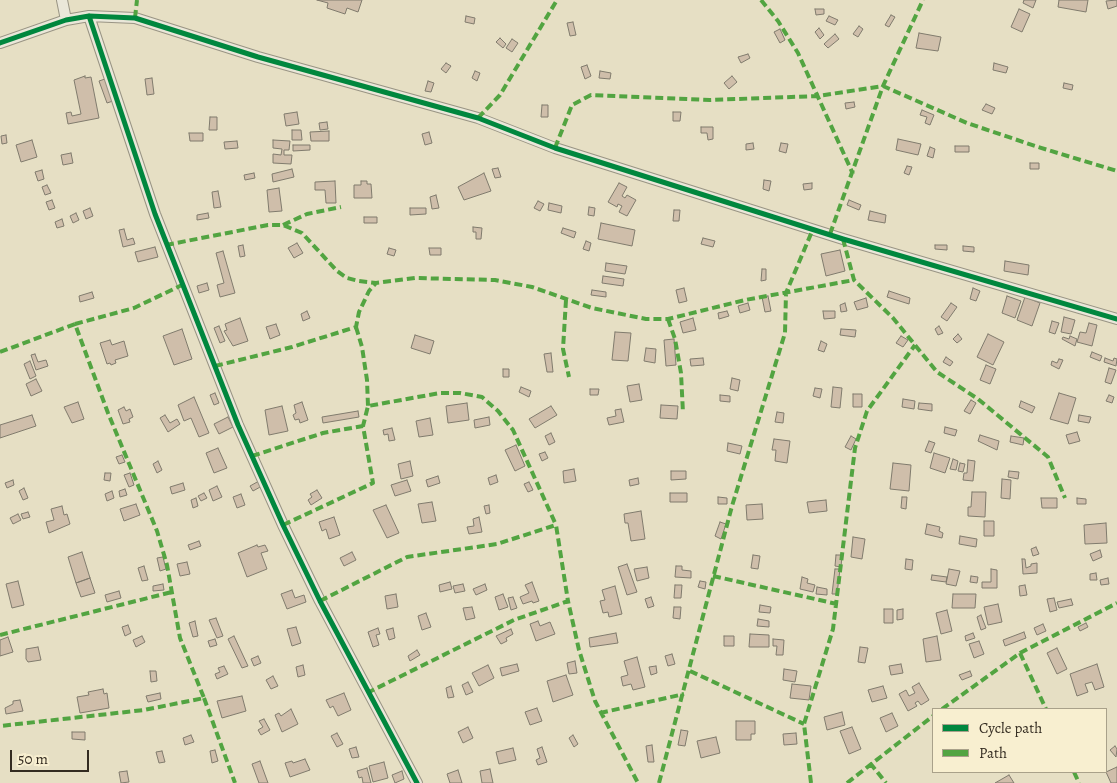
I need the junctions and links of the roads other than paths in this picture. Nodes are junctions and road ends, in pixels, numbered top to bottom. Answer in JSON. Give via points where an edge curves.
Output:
{"nodes":[{"id":1,"x":62,"y":0,"type":"edge"},
{"id":2,"x":89,"y":16,"type":"junction"},
{"id":3,"x":66,"y":20,"type":"junction"},
{"id":4,"x":0,"y":43,"type":"edge"},
{"id":5,"x":1117,"y":319,"type":"edge"},
{"id":6,"x":417,"y":783,"type":"edge"}],
"edges":[{"from":1,"to":3,"type":"street"},
{"from":2,"to":3,"type":"street"},
{"from":2,"to":5,"type":"street","via":[[135,18],[258,58],[478,118],[555,148],[843,239]]},
{"from":2,"to":6,"type":"street","via":[[155,214],[238,426],[320,601]]},
{"from":3,"to":4,"type":"street"}]}
